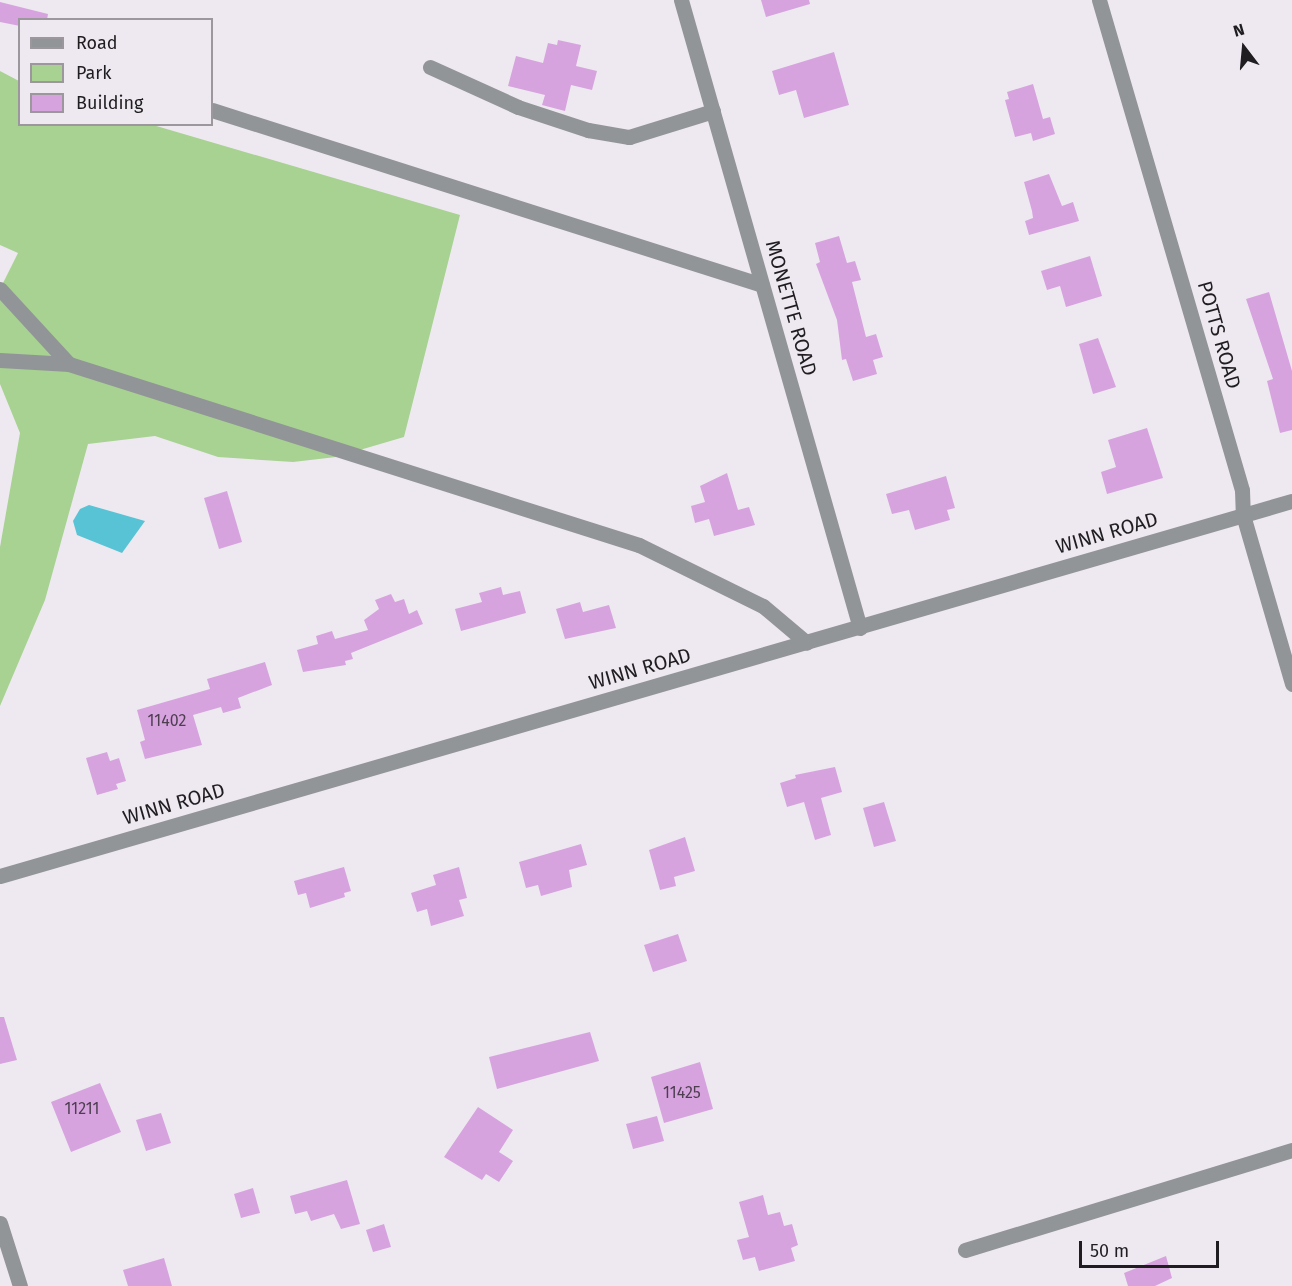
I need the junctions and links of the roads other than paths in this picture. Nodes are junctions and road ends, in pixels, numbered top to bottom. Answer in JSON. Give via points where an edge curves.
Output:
{"nodes":[{"id":1,"x":681,"y":0,"type":"edge"},
{"id":2,"x":1099,"y":0,"type":"edge"},
{"id":3,"x":430,"y":67,"type":"dead end"},
{"id":4,"x":213,"y":110,"type":"edge"},
{"id":5,"x":713,"y":111,"type":"junction"},
{"id":6,"x":762,"y":285,"type":"junction"},
{"id":7,"x":0,"y":290,"type":"edge"},
{"id":8,"x":0,"y":360,"type":"edge"},
{"id":9,"x":69,"y":364,"type":"junction"},
{"id":10,"x":1292,"y":501,"type":"edge"},
{"id":11,"x":1243,"y":515,"type":"junction"},
{"id":12,"x":860,"y":628,"type":"junction"},
{"id":13,"x":807,"y":643,"type":"junction"},
{"id":14,"x":1292,"y":684,"type":"edge"},
{"id":15,"x":0,"y":876,"type":"edge"},
{"id":16,"x":1292,"y":1150,"type":"edge"},
{"id":17,"x":0,"y":1223,"type":"edge"},
{"id":18,"x":965,"y":1250,"type":"dead end"},
{"id":19,"x":20,"y":1286,"type":"edge"}],
"edges":[{"from":1,"to":5,"type":"street","name":"MONETTE ROAD"},
{"from":2,"to":11,"type":"street","name":"POTTS ROAD","via":[[1242,490]]},
{"from":3,"to":5,"type":"street","via":[[518,107],[588,130],[629,137]]},
{"from":4,"to":6,"type":"street"},
{"from":5,"to":6,"type":"street","name":"MONETTE ROAD"},
{"from":6,"to":12,"type":"street","name":"MONETTE ROAD"},
{"from":7,"to":9,"type":"street"},
{"from":8,"to":9,"type":"street"},
{"from":9,"to":13,"type":"street","via":[[639,545],[763,606]]},
{"from":10,"to":11,"type":"street","name":"WINN ROAD"},
{"from":11,"to":12,"type":"street","name":"WINN ROAD"},
{"from":11,"to":14,"type":"street","name":"POTTS ROAD"},
{"from":12,"to":13,"type":"street","name":"WINN ROAD"},
{"from":13,"to":15,"type":"street","name":"WINN ROAD"},
{"from":16,"to":18,"type":"street"},
{"from":17,"to":19,"type":"street"}]}
